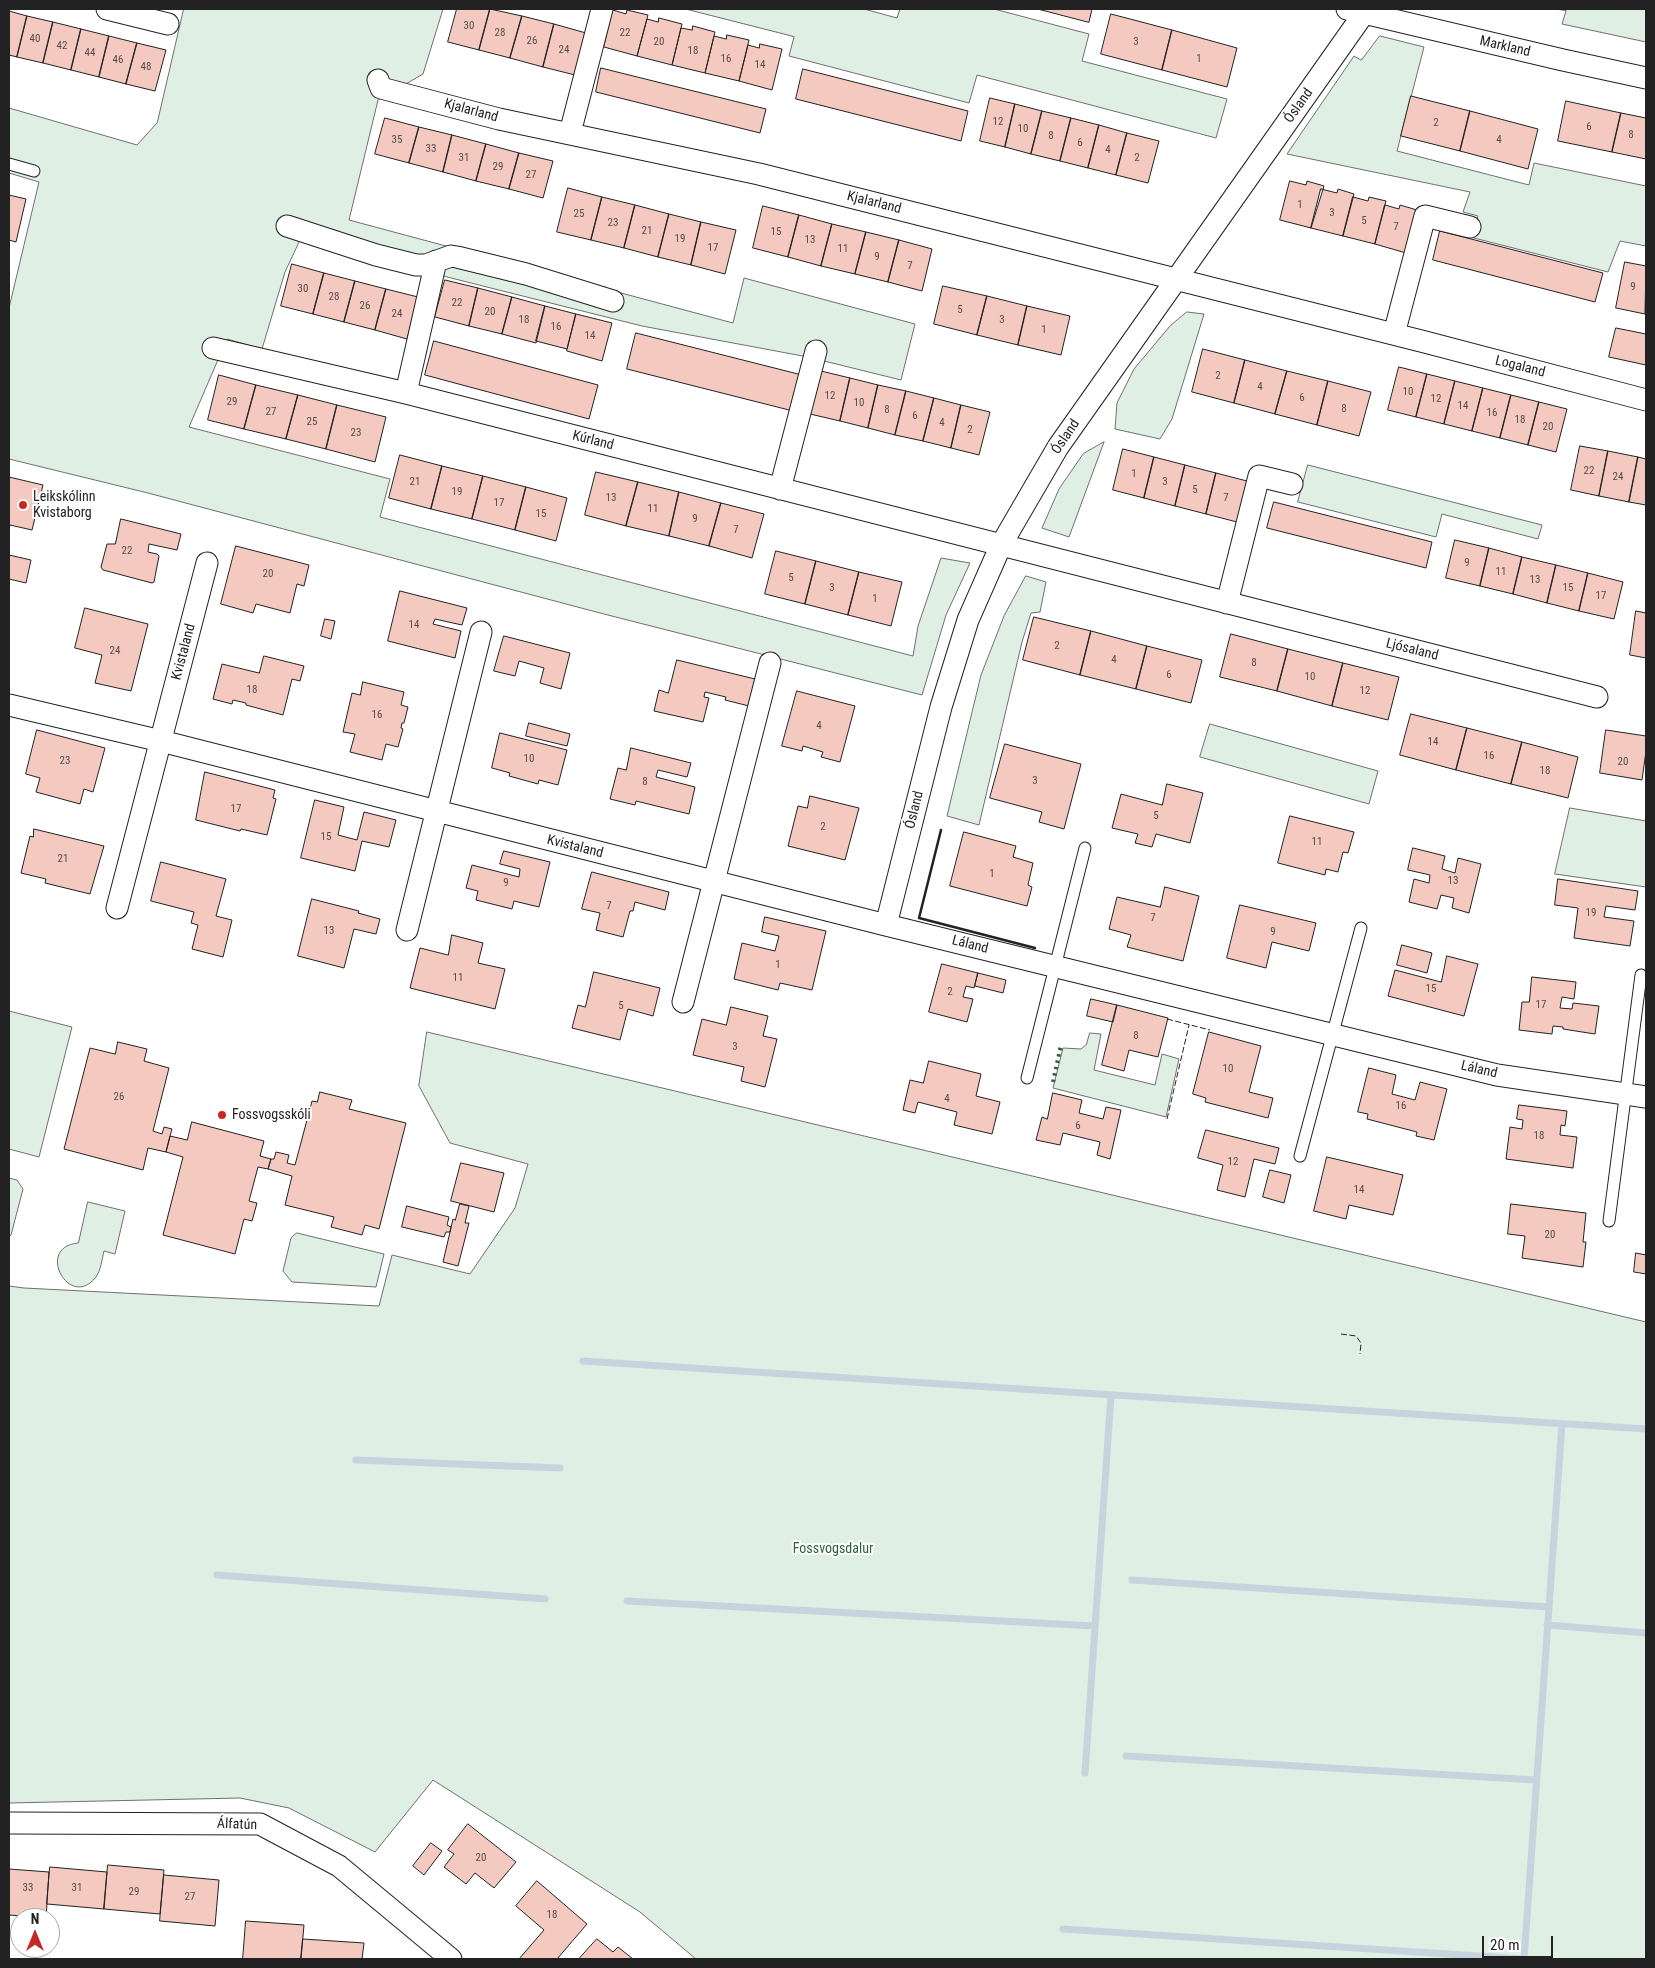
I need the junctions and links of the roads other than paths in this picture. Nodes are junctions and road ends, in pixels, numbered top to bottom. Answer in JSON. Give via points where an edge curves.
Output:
{"nodes":[{"id":1,"x":107,"y":9,"type":"edge"},
{"id":2,"x":602,"y":9,"type":"edge"},
{"id":3,"x":1360,"y":10,"type":"edge"},
{"id":4,"x":168,"y":24,"type":"dead end"},
{"id":5,"x":1646,"y":78,"type":"edge"},
{"id":6,"x":378,"y":80,"type":"dead end"},
{"id":7,"x":570,"y":133,"type":"junction"},
{"id":8,"x":9,"y":164,"type":"edge"},
{"id":9,"x":34,"y":170,"type":"dead end"},
{"id":10,"x":286,"y":226,"type":"dead end"},
{"id":11,"x":1470,"y":227,"type":"dead end"},
{"id":12,"x":436,"y":261,"type":"junction"},
{"id":13,"x":1177,"y":280,"type":"junction"},
{"id":14,"x":613,"y":301,"type":"dead end"},
{"id":15,"x":1394,"y":334,"type":"junction"},
{"id":16,"x":213,"y":348,"type":"dead end"},
{"id":17,"x":816,"y":352,"type":"dead end"},
{"id":18,"x":406,"y":393,"type":"junction"},
{"id":19,"x":1646,"y":400,"type":"edge"},
{"id":20,"x":1292,"y":484,"type":"dead end"},
{"id":21,"x":780,"y":489,"type":"junction"},
{"id":22,"x":1001,"y":545,"type":"junction"},
{"id":23,"x":208,"y":563,"type":"dead end"},
{"id":24,"x":1227,"y":603,"type":"junction"},
{"id":25,"x":481,"y":632,"type":"dead end"},
{"id":26,"x":770,"y":663,"type":"dead end"},
{"id":27,"x":1597,"y":697,"type":"dead end"},
{"id":28,"x":9,"y":705,"type":"edge"},
{"id":29,"x":161,"y":741,"type":"junction"},
{"id":30,"x":436,"y":812,"type":"junction"},
{"id":31,"x":1085,"y":848,"type":"dead end"},
{"id":32,"x":714,"y":882,"type":"junction"},
{"id":33,"x":117,"y":908,"type":"dead end"},
{"id":34,"x":886,"y":925,"type":"junction"},
{"id":35,"x":1361,"y":928,"type":"dead end"},
{"id":36,"x":407,"y":930,"type":"dead end"},
{"id":37,"x":1055,"y":966,"type":"junction"},
{"id":38,"x":1641,"y":975,"type":"dead end"},
{"id":39,"x":683,"y":1002,"type":"dead end"},
{"id":40,"x":1334,"y":1035,"type":"junction"},
{"id":41,"x":1027,"y":1078,"type":"dead end"},
{"id":42,"x":1636,"y":1096,"type":"edge"},
{"id":43,"x":1300,"y":1156,"type":"dead end"},
{"id":44,"x":1609,"y":1221,"type":"dead end"},
{"id":45,"x":9,"y":1823,"type":"edge"},
{"id":46,"x":451,"y":1959,"type":"edge"}],
"edges":[{"from":1,"to":4,"type":"street"},
{"from":2,"to":7,"type":"street"},
{"from":3,"to":5,"type":"street","name":"Markland"},
{"from":3,"to":13,"type":"street","name":"Ósland"},
{"from":6,"to":7,"type":"street","name":"Kjalarland","via":[[381,88],[390,91]]},
{"from":7,"to":13,"type":"street","name":"Kjalarland","via":[[759,174]]},
{"from":8,"to":9,"type":"lane"},
{"from":10,"to":12,"type":"street","via":[[416,265]]},
{"from":11,"to":15,"type":"street","via":[[1425,216]]},
{"from":12,"to":14,"type":"street","via":[[457,257]]},
{"from":12,"to":18,"type":"street"},
{"from":13,"to":15,"type":"street","name":"Logaland"},
{"from":13,"to":22,"type":"street","name":"Ósland","via":[[1058,447]]},
{"from":15,"to":19,"type":"street","name":"Logaland"},
{"from":16,"to":18,"type":"street","name":"Kúrland"},
{"from":17,"to":21,"type":"street"},
{"from":18,"to":21,"type":"street","name":"Kúrland"},
{"from":20,"to":24,"type":"street","via":[[1259,476]]},
{"from":21,"to":22,"type":"street","name":"Kúrland"},
{"from":22,"to":24,"type":"street","name":"Ljósaland"},
{"from":22,"to":34,"type":"street","name":"Ósland","via":[[968,620],[941,706]]},
{"from":23,"to":29,"type":"street","name":"Kvistaland"},
{"from":24,"to":27,"type":"street","name":"Ljósaland"},
{"from":25,"to":30,"type":"street"},
{"from":26,"to":32,"type":"street"},
{"from":28,"to":29,"type":"street","name":"Kvistaland"},
{"from":29,"to":30,"type":"street","name":"Kvistaland"},
{"from":29,"to":33,"type":"street","name":"Kvistaland"},
{"from":30,"to":32,"type":"street","name":"Kvistaland"},
{"from":30,"to":36,"type":"street"},
{"from":31,"to":37,"type":"lane"},
{"from":32,"to":34,"type":"street","name":"Kvistaland"},
{"from":32,"to":39,"type":"street"},
{"from":34,"to":37,"type":"street","name":"Láland"},
{"from":35,"to":40,"type":"lane"},
{"from":37,"to":40,"type":"street","name":"Láland"},
{"from":37,"to":41,"type":"lane"},
{"from":38,"to":42,"type":"lane"},
{"from":40,"to":42,"type":"street","name":"Láland","via":[[1497,1075]]},
{"from":40,"to":43,"type":"lane"},
{"from":42,"to":44,"type":"lane"},
{"from":45,"to":46,"type":"street","name":"Álfatún","via":[[260,1824],[339,1866]]}]}
